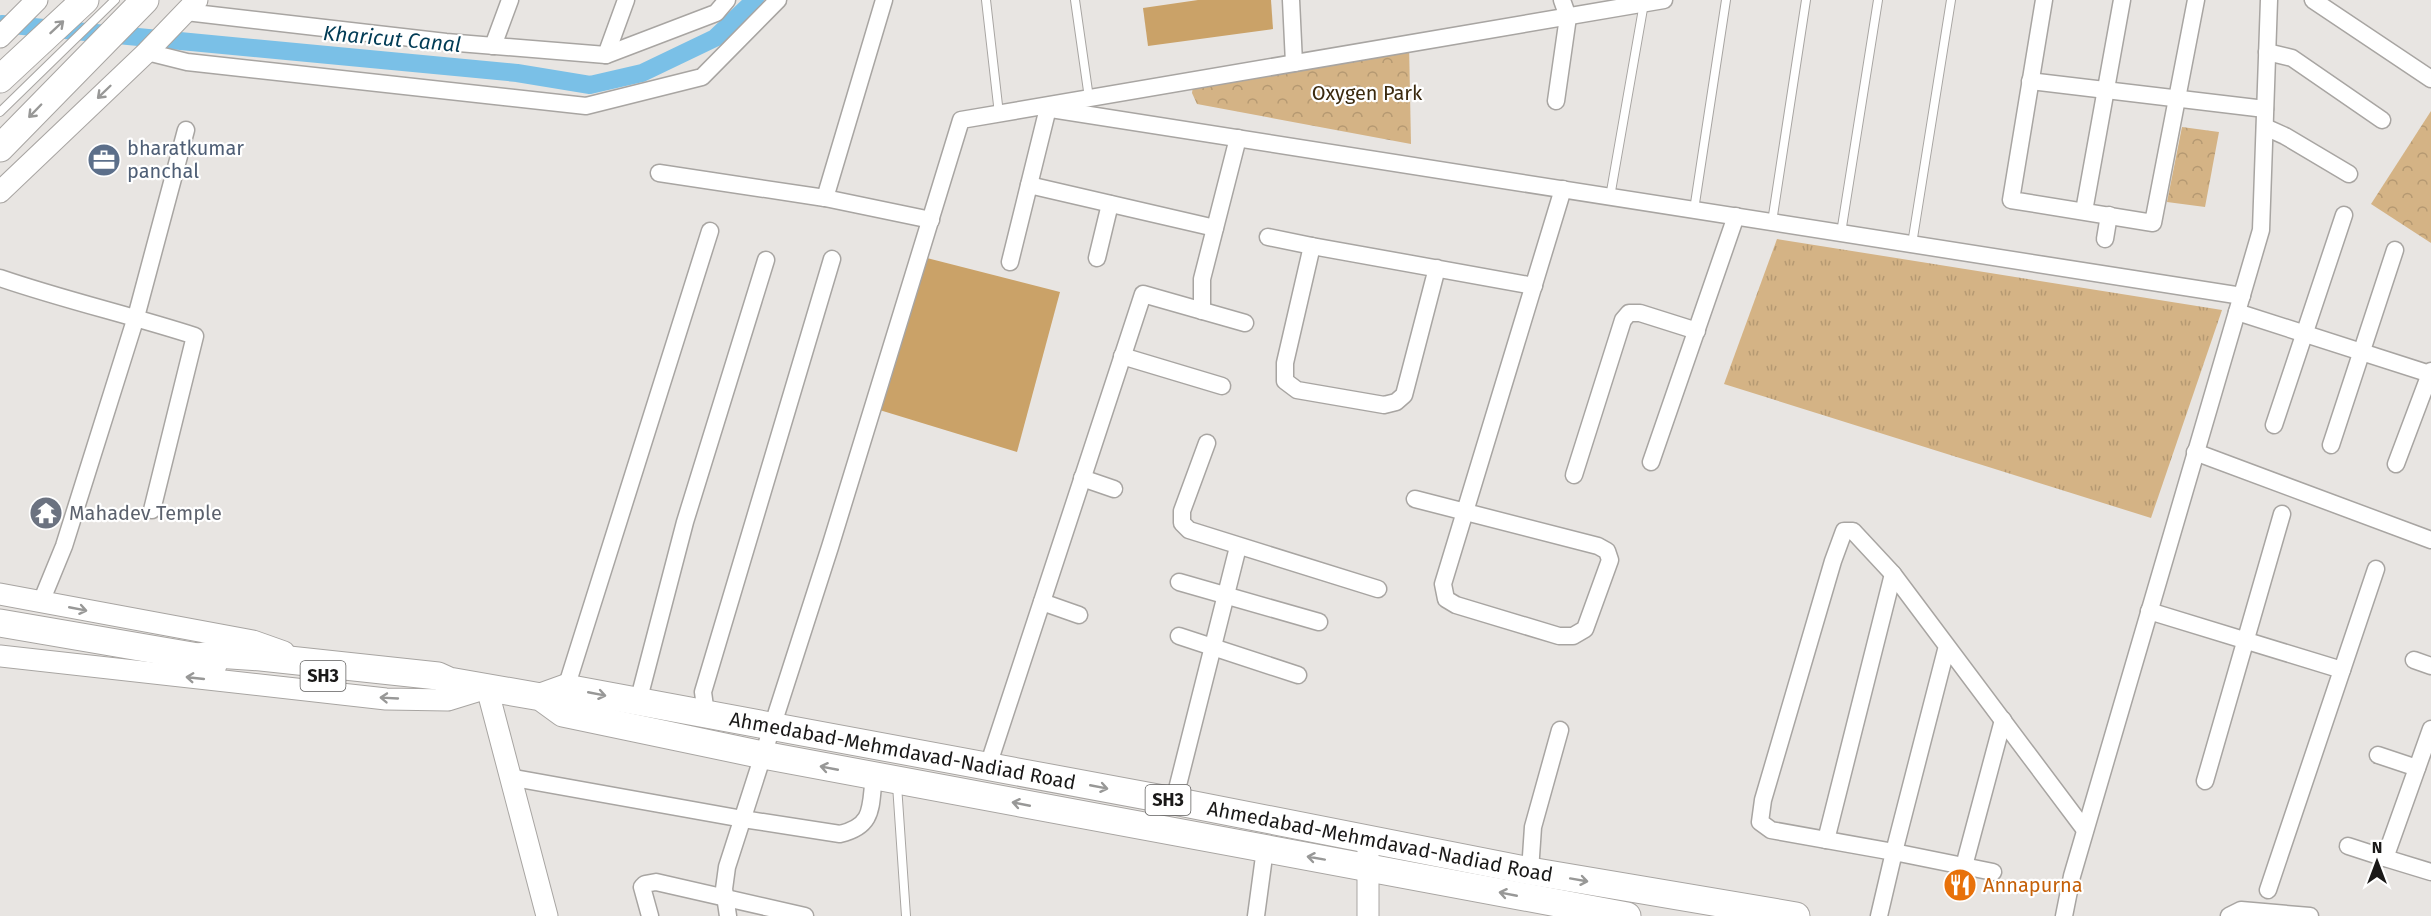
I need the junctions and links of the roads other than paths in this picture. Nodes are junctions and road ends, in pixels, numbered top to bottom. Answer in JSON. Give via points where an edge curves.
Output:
{"nodes":[{"id":1,"x":85,"y":0,"type":"edge"},
{"id":2,"x":145,"y":0,"type":"edge"},
{"id":3,"x":510,"y":0,"type":"edge"},
{"id":4,"x":626,"y":0,"type":"edge"},
{"id":5,"x":727,"y":0,"type":"edge"},
{"id":6,"x":778,"y":0,"type":"edge"},
{"id":7,"x":884,"y":0,"type":"edge"},
{"id":8,"x":986,"y":0,"type":"edge"},
{"id":9,"x":1075,"y":0,"type":"edge"},
{"id":10,"x":1291,"y":0,"type":"edge"},
{"id":11,"x":1562,"y":0,"type":"edge"},
{"id":12,"x":1664,"y":0,"type":"edge"},
{"id":13,"x":1726,"y":0,"type":"edge"},
{"id":14,"x":1806,"y":0,"type":"edge"},
{"id":15,"x":1878,"y":0,"type":"edge"},
{"id":16,"x":1951,"y":0,"type":"edge"},
{"id":17,"x":2044,"y":0,"type":"edge"},
{"id":18,"x":2122,"y":0,"type":"edge"},
{"id":19,"x":2196,"y":0,"type":"edge"},
{"id":20,"x":2269,"y":0,"type":"edge"},
{"id":21,"x":2313,"y":0,"type":"edge"},
{"id":22,"x":114,"y":2,"type":"edge"},
{"id":23,"x":34,"y":3,"type":"edge"},
{"id":24,"x":1644,"y":3,"type":"junction"},
{"id":25,"x":192,"y":6,"type":"edge"},
{"id":26,"x":1568,"y":17,"type":"junction"},
{"id":27,"x":0,"y":37,"type":"edge"},
{"id":28,"x":493,"y":46,"type":"junction"},
{"id":29,"x":147,"y":52,"type":"junction"},
{"id":30,"x":2267,"y":52,"type":"junction"},
{"id":31,"x":606,"y":55,"type":"junction"},
{"id":32,"x":1294,"y":63,"type":"junction"},
{"id":33,"x":30,"y":67,"type":"junction"},
{"id":34,"x":0,"y":79,"type":"edge"},
{"id":35,"x":2431,"y":79,"type":"edge"},
{"id":36,"x":2030,"y":81,"type":"junction"},
{"id":37,"x":2106,"y":90,"type":"junction"},
{"id":38,"x":1089,"y":98,"type":"junction"},
{"id":39,"x":2177,"y":99,"type":"junction"},
{"id":40,"x":1556,"y":101,"type":"dead end"},
{"id":41,"x":1043,"y":108,"type":"junction"},
{"id":42,"x":2265,"y":110,"type":"junction"},
{"id":43,"x":0,"y":112,"type":"edge"},
{"id":44,"x":999,"y":114,"type":"junction"},
{"id":45,"x":2382,"y":120,"type":"dead end"},
{"id":46,"x":2265,"y":127,"type":"junction"},
{"id":47,"x":186,"y":130,"type":"dead end"},
{"id":48,"x":1238,"y":138,"type":"junction"},
{"id":49,"x":0,"y":148,"type":"edge"},
{"id":50,"x":659,"y":173,"type":"dead end"},
{"id":51,"x":2349,"y":174,"type":"dead end"},
{"id":52,"x":1029,"y":185,"type":"junction"},
{"id":53,"x":1563,"y":189,"type":"junction"},
{"id":54,"x":0,"y":192,"type":"edge"},
{"id":55,"x":1610,"y":196,"type":"junction"},
{"id":56,"x":825,"y":198,"type":"junction"},
{"id":57,"x":1110,"y":204,"type":"junction"},
{"id":58,"x":1694,"y":210,"type":"junction"},
{"id":59,"x":2084,"y":211,"type":"junction"},
{"id":60,"x":2109,"y":215,"type":"junction"},
{"id":61,"x":2344,"y":215,"type":"dead end"},
{"id":62,"x":1736,"y":216,"type":"junction"},
{"id":63,"x":930,"y":220,"type":"junction"},
{"id":64,"x":1772,"y":222,"type":"junction"},
{"id":65,"x":1215,"y":228,"type":"junction"},
{"id":66,"x":710,"y":231,"type":"dead end"},
{"id":67,"x":1841,"y":233,"type":"junction"},
{"id":68,"x":1269,"y":237,"type":"dead end"},
{"id":69,"x":2105,"y":239,"type":"dead end"},
{"id":70,"x":1912,"y":244,"type":"junction"},
{"id":71,"x":1312,"y":246,"type":"junction"},
{"id":72,"x":2395,"y":250,"type":"dead end"},
{"id":73,"x":1097,"y":258,"type":"dead end"},
{"id":74,"x":832,"y":259,"type":"dead end"},
{"id":75,"x":766,"y":260,"type":"dead end"},
{"id":76,"x":1010,"y":262,"type":"dead end"},
{"id":77,"x":1437,"y":268,"type":"junction"},
{"id":78,"x":0,"y":278,"type":"edge"},
{"id":79,"x":1534,"y":286,"type":"junction"},
{"id":80,"x":2242,"y":296,"type":"junction"},
{"id":81,"x":1202,"y":311,"type":"junction"},
{"id":82,"x":2237,"y":312,"type":"junction"},
{"id":83,"x":136,"y":317,"type":"junction"},
{"id":84,"x":1245,"y":323,"type":"dead end"},
{"id":85,"x":1697,"y":331,"type":"junction"},
{"id":86,"x":2304,"y":334,"type":"junction"},
{"id":87,"x":2362,"y":352,"type":"junction"},
{"id":88,"x":1122,"y":356,"type":"junction"},
{"id":89,"x":2430,"y":373,"type":"edge"},
{"id":90,"x":1222,"y":386,"type":"dead end"},
{"id":91,"x":2274,"y":425,"type":"dead end"},
{"id":92,"x":1207,"y":443,"type":"dead end"},
{"id":93,"x":2331,"y":445,"type":"dead end"},
{"id":94,"x":2196,"y":452,"type":"junction"},
{"id":95,"x":1651,"y":462,"type":"dead end"},
{"id":96,"x":2396,"y":464,"type":"dead end"},
{"id":97,"x":1574,"y":475,"type":"dead end"},
{"id":98,"x":1082,"y":478,"type":"junction"},
{"id":99,"x":1114,"y":489,"type":"dead end"},
{"id":100,"x":1415,"y":499,"type":"dead end"},
{"id":101,"x":152,"y":510,"type":"dead end"},
{"id":102,"x":1464,"y":513,"type":"junction"},
{"id":103,"x":2282,"y":514,"type":"dead end"},
{"id":104,"x":2431,"y":540,"type":"edge"},
{"id":105,"x":1238,"y":547,"type":"junction"},
{"id":106,"x":2376,"y":569,"type":"dead end"},
{"id":107,"x":1893,"y":574,"type":"junction"},
{"id":108,"x":1179,"y":582,"type":"dead end"},
{"id":109,"x":1378,"y":589,"type":"dead end"},
{"id":110,"x":0,"y":594,"type":"edge"},
{"id":111,"x":1224,"y":595,"type":"junction"},
{"id":112,"x":41,"y":602,"type":"junction"},
{"id":113,"x":1041,"y":602,"type":"junction"},
{"id":114,"x":2149,"y":611,"type":"junction"},
{"id":115,"x":1079,"y":615,"type":"dead end"},
{"id":116,"x":1319,"y":622,"type":"dead end"},
{"id":117,"x":0,"y":623,"type":"edge"},
{"id":118,"x":1179,"y":636,"type":"dead end"},
{"id":119,"x":2245,"y":641,"type":"junction"},
{"id":120,"x":1947,"y":646,"type":"junction"},
{"id":121,"x":1211,"y":647,"type":"junction"},
{"id":122,"x":0,"y":656,"type":"edge"},
{"id":123,"x":198,"y":657,"type":"junction"},
{"id":124,"x":2415,"y":660,"type":"dead end"},
{"id":125,"x":314,"y":663,"type":"junction"},
{"id":126,"x":2431,"y":666,"type":"edge"},
{"id":127,"x":2342,"y":670,"type":"junction"},
{"id":128,"x":1298,"y":675,"type":"dead end"},
{"id":129,"x":449,"y":681,"type":"junction"},
{"id":130,"x":487,"y":688,"type":"junction"},
{"id":131,"x":554,"y":693,"type":"junction"},
{"id":132,"x":638,"y":702,"type":"junction"},
{"id":133,"x":706,"y":714,"type":"junction"},
{"id":134,"x":2002,"y":720,"type":"junction"},
{"id":135,"x":772,"y":728,"type":"junction"},
{"id":136,"x":2431,"y":729,"type":"edge"},
{"id":137,"x":1560,"y":730,"type":"dead end"},
{"id":138,"x":2378,"y":754,"type":"dead end"},
{"id":139,"x":763,"y":755,"type":"junction"},
{"id":140,"x":988,"y":766,"type":"junction"},
{"id":141,"x":2417,"y":768,"type":"junction"},
{"id":142,"x":509,"y":777,"type":"junction"},
{"id":143,"x":886,"y":778,"type":"junction"},
{"id":144,"x":2205,"y":782,"type":"dead end"},
{"id":145,"x":1174,"y":801,"type":"junction"},
{"id":146,"x":743,"y":819,"type":"junction"},
{"id":147,"x":2085,"y":830,"type":"junction"},
{"id":148,"x":1826,"y":840,"type":"junction"},
{"id":149,"x":1368,"y":841,"type":"junction"},
{"id":150,"x":2348,"y":846,"type":"dead end"},
{"id":151,"x":1265,"y":849,"type":"junction"},
{"id":152,"x":1894,"y":852,"type":"junction"},
{"id":153,"x":2385,"y":858,"type":"junction"},
{"id":154,"x":1964,"y":866,"type":"junction"},
{"id":155,"x":1368,"y":868,"type":"junction"},
{"id":156,"x":1530,"y":872,"type":"junction"},
{"id":157,"x":1993,"y":872,"type":"dead end"},
{"id":158,"x":2431,"y":872,"type":"edge"},
{"id":159,"x":2268,"y":890,"type":"dead end"},
{"id":160,"x":725,"y":898,"type":"junction"},
{"id":161,"x":547,"y":916,"type":"edge"},
{"id":162,"x":650,"y":916,"type":"edge"},
{"id":163,"x":728,"y":916,"type":"edge"},
{"id":164,"x":805,"y":916,"type":"edge"},
{"id":165,"x":906,"y":916,"type":"edge"},
{"id":166,"x":1256,"y":916,"type":"edge"},
{"id":167,"x":1368,"y":916,"type":"edge"},
{"id":168,"x":1627,"y":916,"type":"edge"},
{"id":169,"x":1796,"y":916,"type":"edge"},
{"id":170,"x":1879,"y":916,"type":"edge"},
{"id":171,"x":2064,"y":916,"type":"edge"},
{"id":172,"x":2229,"y":916,"type":"edge"},
{"id":173,"x":2310,"y":916,"type":"edge"}],
"edges":[{"from":33,"to":1,"type":"main road","one_way":true},
{"from":2,"to":49,"type":"main road","one_way":true},
{"from":3,"to":28,"type":"street"},
{"from":4,"to":31,"type":"street"},
{"from":5,"to":31,"type":"street","via":[[716,13]]},
{"from":6,"to":29,"type":"street","via":[[702,77],[586,106],[187,62]]},
{"from":7,"to":56,"type":"street"},
{"from":8,"to":44,"type":"lane"},
{"from":9,"to":38,"type":"lane"},
{"from":10,"to":32,"type":"street"},
{"from":11,"to":26,"type":"street"},
{"from":12,"to":24,"type":"street"},
{"from":13,"to":58,"type":"lane"},
{"from":14,"to":64,"type":"lane"},
{"from":15,"to":67,"type":"lane"},
{"from":16,"to":70,"type":"lane"},
{"from":17,"to":36,"type":"street"},
{"from":18,"to":37,"type":"street"},
{"from":19,"to":39,"type":"street"},
{"from":20,"to":30,"type":"street"},
{"from":21,"to":35,"type":"street"},
{"from":22,"to":33,"type":"lane"},
{"from":23,"to":27,"type":"street"},
{"from":24,"to":26,"type":"street"},
{"from":24,"to":55,"type":"lane"},
{"from":25,"to":28,"type":"street"},
{"from":25,"to":29,"type":"street"},
{"from":26,"to":32,"type":"street"},
{"from":26,"to":40,"type":"street"},
{"from":28,"to":31,"type":"street"},
{"from":29,"to":54,"type":"street","one_way":true},
{"from":30,"to":42,"type":"street"},
{"from":30,"to":45,"type":"street","via":[[2292,58]]},
{"from":32,"to":38,"type":"street"},
{"from":33,"to":34,"type":"main road"},
{"from":33,"to":43,"type":"lane"},
{"from":36,"to":37,"type":"street"},
{"from":36,"to":59,"type":"street","via":[[2011,200]]},
{"from":37,"to":39,"type":"street"},
{"from":37,"to":59,"type":"street"},
{"from":38,"to":41,"type":"street"},
{"from":39,"to":42,"type":"street"},
{"from":39,"to":60,"type":"street","via":[[2153,223]]},
{"from":41,"to":44,"type":"street"},
{"from":41,"to":48,"type":"street"},
{"from":41,"to":52,"type":"street"},
{"from":42,"to":46,"type":"street"},
{"from":44,"to":63,"type":"street","via":[[961,120]]},
{"from":46,"to":51,"type":"street"},
{"from":46,"to":80,"type":"street","via":[[2261,230]]},
{"from":47,"to":83,"type":"street"},
{"from":48,"to":53,"type":"street"},
{"from":48,"to":65,"type":"street"},
{"from":50,"to":56,"type":"street"},
{"from":52,"to":57,"type":"street"},
{"from":52,"to":76,"type":"street"},
{"from":53,"to":55,"type":"street"},
{"from":53,"to":79,"type":"street"},
{"from":55,"to":58,"type":"street"},
{"from":56,"to":63,"type":"street"},
{"from":57,"to":65,"type":"street"},
{"from":57,"to":73,"type":"street"},
{"from":58,"to":62,"type":"street"},
{"from":59,"to":60,"type":"street"},
{"from":60,"to":69,"type":"street"},
{"from":61,"to":86,"type":"street"},
{"from":62,"to":64,"type":"street"},
{"from":62,"to":85,"type":"street"},
{"from":63,"to":135,"type":"street"},
{"from":64,"to":67,"type":"street"},
{"from":65,"to":81,"type":"street","via":[[1202,279]]},
{"from":66,"to":131,"type":"street"},
{"from":67,"to":70,"type":"street"},
{"from":68,"to":71,"type":"street"},
{"from":70,"to":80,"type":"street"},
{"from":71,"to":77,"type":"street"},
{"from":71,"to":77,"type":"street","via":[[1285,363],[1285,381],[1297,390],[1384,405],[1396,402],[1404,395]]},
{"from":72,"to":87,"type":"street"},
{"from":74,"to":133,"type":"street","via":[[703,692]]},
{"from":75,"to":132,"type":"street","via":[[686,522]]},
{"from":77,"to":79,"type":"street"},
{"from":78,"to":83,"type":"street","via":[[64,300]]},
{"from":79,"to":102,"type":"street"},
{"from":80,"to":82,"type":"street"},
{"from":81,"to":84,"type":"street"},
{"from":81,"to":88,"type":"street","via":[[1143,294]]},
{"from":82,"to":86,"type":"street"},
{"from":82,"to":94,"type":"street"},
{"from":83,"to":101,"type":"street","via":[[195,336]]},
{"from":83,"to":112,"type":"street","via":[[64,546]]},
{"from":85,"to":95,"type":"street"},
{"from":85,"to":97,"type":"street","via":[[1640,313],[1629,313],[1623,320]]},
{"from":86,"to":87,"type":"street"},
{"from":86,"to":91,"type":"street"},
{"from":87,"to":89,"type":"street"},
{"from":87,"to":93,"type":"street"},
{"from":88,"to":90,"type":"street"},
{"from":88,"to":98,"type":"street"},
{"from":89,"to":96,"type":"street"},
{"from":92,"to":105,"type":"street","via":[[1182,511],[1182,523],[1189,530]]},
{"from":94,"to":104,"type":"street"},
{"from":94,"to":114,"type":"street"},
{"from":98,"to":99,"type":"street"},
{"from":98,"to":113,"type":"street"},
{"from":100,"to":102,"type":"street"},
{"from":102,"to":102,"type":"street","via":[[1443,584],[1446,599],[1559,636],[1573,636],[1585,629],[1610,560],[1607,551]]},
{"from":103,"to":119,"type":"street"},
{"from":105,"to":109,"type":"street"},
{"from":105,"to":111,"type":"street"},
{"from":106,"to":127,"type":"street"},
{"from":107,"to":120,"type":"street"},
{"from":107,"to":148,"type":"street"},
{"from":107,"to":148,"type":"street","via":[[1853,531],[1844,531],[1763,800],[1760,822],[1772,830]]},
{"from":108,"to":111,"type":"street"},
{"from":110,"to":112,"type":"street","number":"SH3"},
{"from":111,"to":116,"type":"street"},
{"from":111,"to":121,"type":"street"},
{"from":112,"to":125,"type":"street","number":"SH3","one_way":true,"via":[[254,641]]},
{"from":113,"to":115,"type":"street"},
{"from":113,"to":140,"type":"street"},
{"from":114,"to":119,"type":"street"},
{"from":114,"to":147,"type":"street"},
{"from":117,"to":123,"type":"main road","number":"SH3"},
{"from":118,"to":121,"type":"street"},
{"from":119,"to":127,"type":"street"},
{"from":119,"to":144,"type":"street"},
{"from":120,"to":134,"type":"street"},
{"from":120,"to":152,"type":"street"},
{"from":121,"to":128,"type":"street"},
{"from":121,"to":145,"type":"street"},
{"from":130,"to":122,"type":"street","one_way":true,"via":[[448,700],[386,699]]},
{"from":123,"to":125,"type":"main road","via":[[216,654]]},
{"from":123,"to":129,"type":"main road","number":"SH3","via":[[217,667],[437,686]]},
{"from":124,"to":126,"type":"street"},
{"from":125,"to":129,"type":"main road","via":[[438,675]]},
{"from":127,"to":159,"type":"street"},
{"from":129,"to":130,"type":"main road","name":"Ahmedabad-Mehmdavad-Nadiad Road"},
{"from":130,"to":131,"type":"main road","name":"Ahmedabad-Mehmdavad-Nadiad Road"},
{"from":130,"to":142,"type":"street"},
{"from":131,"to":132,"type":"main road","name":"Ahmedabad-Mehmdavad-Nadiad Road","number":"SH3","one_way":true},
{"from":131,"to":139,"type":"main road","via":[[563,712]]},
{"from":132,"to":133,"type":"main road","name":"Ahmedabad-Mehmdavad-Nadiad Road","number":"SH3"},
{"from":133,"to":135,"type":"main road","name":"Ahmedabad-Mehmdavad-Nadiad Road","number":"SH3"},
{"from":134,"to":147,"type":"street"},
{"from":134,"to":154,"type":"street"},
{"from":135,"to":139,"type":"street"},
{"from":135,"to":140,"type":"main road","name":"Ahmedabad-Mehmdavad-Nadiad Road","number":"SH3"},
{"from":136,"to":141,"type":"street"},
{"from":137,"to":156,"type":"street","via":[[1533,827]]},
{"from":138,"to":141,"type":"street"},
{"from":143,"to":139,"type":"main road","one_way":true},
{"from":139,"to":146,"type":"street"},
{"from":140,"to":145,"type":"main road","name":"Ahmedabad-Mehmdavad-Nadiad Road","number":"SH3","one_way":true},
{"from":141,"to":153,"type":"street"},
{"from":142,"to":146,"type":"street"},
{"from":142,"to":161,"type":"street"},
{"from":143,"to":146,"type":"street","via":[[868,817],[856,831],[840,834]]},
{"from":151,"to":143,"type":"main road","one_way":true},
{"from":143,"to":165,"type":"lane"},
{"from":145,"to":149,"type":"main road","name":"Ahmedabad-Mehmdavad-Nadiad Road","number":"SH3"},
{"from":146,"to":160,"type":"street","via":[[727,867]]},
{"from":147,"to":171,"type":"street"},
{"from":148,"to":152,"type":"street"},
{"from":149,"to":155,"type":"street"},
{"from":149,"to":156,"type":"main road","name":"Ahmedabad-Mehmdavad-Nadiad Road","number":"SH3"},
{"from":150,"to":153,"type":"street"},
{"from":155,"to":151,"type":"main road","one_way":true},
{"from":151,"to":166,"type":"street"},
{"from":152,"to":154,"type":"street"},
{"from":152,"to":170,"type":"street"},
{"from":153,"to":158,"type":"street"},
{"from":154,"to":157,"type":"street"},
{"from":155,"to":167,"type":"street"},
{"from":168,"to":155,"type":"main road","one_way":true},
{"from":156,"to":169,"type":"main road","name":"Ahmedabad-Mehmdavad-Nadiad Road","number":"SH3","one_way":true},
{"from":160,"to":162,"type":"street","via":[[656,882],[645,884],[642,887]]},
{"from":160,"to":163,"type":"street"},
{"from":160,"to":164,"type":"street"},
{"from":172,"to":173,"type":"street","via":[[2241,910]]}]}
